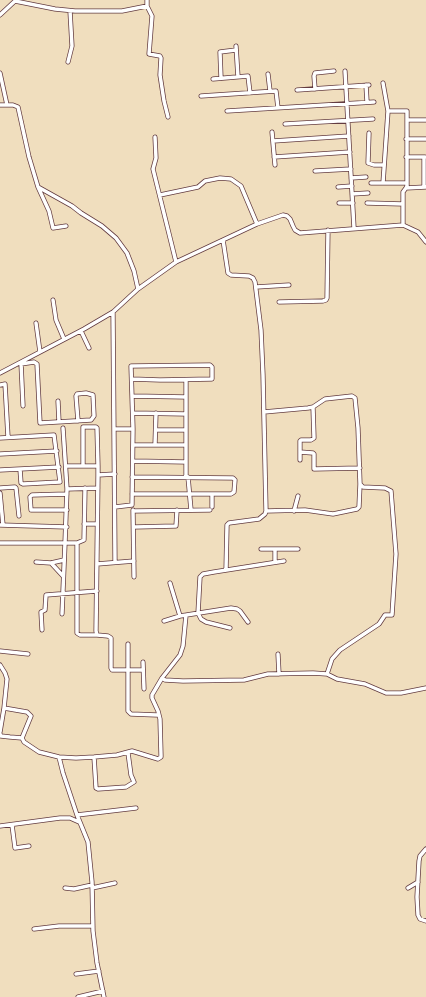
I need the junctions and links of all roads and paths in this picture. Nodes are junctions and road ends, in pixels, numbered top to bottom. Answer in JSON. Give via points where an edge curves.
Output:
{"nodes":[{"id":1,"x":147,"y":0,"type":"edge"},
{"id":2,"x":15,"y":1,"type":"edge"},
{"id":3,"x":147,"y":6,"type":"junction"},
{"id":4,"x":70,"y":11,"type":"junction"},
{"id":5,"x":0,"y":15,"type":"edge"},
{"id":6,"x":68,"y":62,"type":"dead end"},
{"id":7,"x":334,"y":71,"type":"dead end"},
{"id":8,"x":345,"y":71,"type":"dead end"},
{"id":9,"x":0,"y":74,"type":"edge"},
{"id":10,"x":268,"y":74,"type":"dead end"},
{"id":11,"x":238,"y":77,"type":"junction"},
{"id":12,"x":221,"y":78,"type":"junction"},
{"id":13,"x":213,"y":79,"type":"dead end"},
{"id":14,"x":383,"y":83,"type":"dead end"},
{"id":15,"x":346,"y":87,"type":"junction"},
{"id":16,"x":315,"y":89,"type":"junction"},
{"id":17,"x":297,"y":90,"type":"dead end"},
{"id":18,"x":270,"y":91,"type":"junction"},
{"id":19,"x":250,"y":93,"type":"junction"},
{"id":20,"x":201,"y":96,"type":"dead end"},
{"id":21,"x":367,"y":102,"type":"junction"},
{"id":22,"x":374,"y":102,"type":"dead end"},
{"id":23,"x":347,"y":104,"type":"junction"},
{"id":24,"x":0,"y":105,"type":"edge"},
{"id":25,"x":7,"y":105,"type":"junction"},
{"id":26,"x":278,"y":108,"type":"junction"},
{"id":27,"x":227,"y":111,"type":"dead end"},
{"id":28,"x":388,"y":111,"type":"junction"},
{"id":29,"x":168,"y":117,"type":"dead end"},
{"id":30,"x":373,"y":119,"type":"dead end"},
{"id":31,"x":348,"y":120,"type":"junction"},
{"id":32,"x":407,"y":120,"type":"junction"},
{"id":33,"x":426,"y":120,"type":"edge"},
{"id":34,"x":285,"y":124,"type":"dead end"},
{"id":35,"x":272,"y":132,"type":"dead end"},
{"id":36,"x":369,"y":133,"type":"dead end"},
{"id":37,"x":349,"y":136,"type":"junction"},
{"id":38,"x":155,"y":137,"type":"dead end"},
{"id":39,"x":406,"y":139,"type":"junction"},
{"id":40,"x":426,"y":139,"type":"edge"},
{"id":41,"x":273,"y":141,"type":"junction"},
{"id":42,"x":350,"y":152,"type":"junction"},
{"id":43,"x":274,"y":157,"type":"junction"},
{"id":44,"x":406,"y":157,"type":"junction"},
{"id":45,"x":425,"y":157,"type":"edge"},
{"id":46,"x":275,"y":165,"type":"dead end"},
{"id":47,"x":384,"y":165,"type":"junction"},
{"id":48,"x":351,"y":169,"type":"junction"},
{"id":49,"x":315,"y":171,"type":"dead end"},
{"id":50,"x":366,"y":177,"type":"dead end"},
{"id":51,"x":351,"y":178,"type":"junction"},
{"id":52,"x":371,"y":183,"type":"dead end"},
{"id":53,"x":383,"y":183,"type":"junction"},
{"id":54,"x":407,"y":183,"type":"junction"},
{"id":55,"x":352,"y":186,"type":"junction"},
{"id":56,"x":338,"y":187,"type":"dead end"},
{"id":57,"x":425,"y":187,"type":"edge"},
{"id":58,"x":38,"y":188,"type":"junction"},
{"id":59,"x":406,"y":188,"type":"junction"},
{"id":60,"x":368,"y":193,"type":"dead end"},
{"id":61,"x":352,"y":194,"type":"junction"},
{"id":62,"x":160,"y":195,"type":"junction"},
{"id":63,"x":353,"y":202,"type":"junction"},
{"id":64,"x":339,"y":203,"type":"dead end"},
{"id":65,"x":367,"y":203,"type":"dead end"},
{"id":66,"x":403,"y":204,"type":"junction"},
{"id":67,"x":257,"y":224,"type":"junction"},
{"id":68,"x":403,"y":225,"type":"junction"},
{"id":69,"x":66,"y":226,"type":"dead end"},
{"id":70,"x":354,"y":228,"type":"junction"},
{"id":71,"x":328,"y":230,"type":"junction"},
{"id":72,"x":223,"y":240,"type":"junction"},
{"id":73,"x":426,"y":242,"type":"edge"},
{"id":74,"x":176,"y":262,"type":"junction"},
{"id":75,"x":289,"y":285,"type":"dead end"},
{"id":76,"x":256,"y":287,"type":"junction"},
{"id":77,"x":138,"y":289,"type":"junction"},
{"id":78,"x":54,"y":300,"type":"dead end"},
{"id":79,"x":279,"y":302,"type":"dead end"},
{"id":80,"x":113,"y":312,"type":"junction"},
{"id":81,"x":36,"y":323,"type":"dead end"},
{"id":82,"x":81,"y":331,"type":"junction"},
{"id":83,"x":64,"y":339,"type":"junction"},
{"id":84,"x":89,"y":348,"type":"dead end"},
{"id":85,"x":40,"y":352,"type":"junction"},
{"id":86,"x":21,"y":363,"type":"junction"},
{"id":87,"x":0,"y":373,"type":"edge"},
{"id":88,"x":132,"y":379,"type":"junction"},
{"id":89,"x":186,"y":380,"type":"junction"},
{"id":90,"x":0,"y":385,"type":"edge"},
{"id":91,"x":133,"y":396,"type":"junction"},
{"id":92,"x":186,"y":397,"type":"junction"},
{"id":93,"x":58,"y":401,"type":"dead end"},
{"id":94,"x":23,"y":406,"type":"dead end"},
{"id":95,"x":313,"y":407,"type":"junction"},
{"id":96,"x":264,"y":412,"type":"junction"},
{"id":97,"x":133,"y":413,"type":"junction"},
{"id":98,"x":156,"y":413,"type":"junction"},
{"id":99,"x":186,"y":414,"type":"junction"},
{"id":100,"x":78,"y":421,"type":"junction"},
{"id":101,"x":59,"y":422,"type":"junction"},
{"id":102,"x":63,"y":428,"type":"dead end"},
{"id":103,"x":133,"y":429,"type":"junction"},
{"id":104,"x":114,"y":430,"type":"junction"},
{"id":105,"x":156,"y":430,"type":"junction"},
{"id":106,"x":186,"y":430,"type":"junction"},
{"id":107,"x":8,"y":437,"type":"junction"},
{"id":108,"x":0,"y":438,"type":"edge"},
{"id":109,"x":133,"y":445,"type":"junction"},
{"id":110,"x":156,"y":445,"type":"junction"},
{"id":111,"x":185,"y":445,"type":"junction"},
{"id":112,"x":57,"y":451,"type":"junction"},
{"id":113,"x":300,"y":452,"type":"junction"},
{"id":114,"x":0,"y":454,"type":"edge"},
{"id":115,"x":300,"y":460,"type":"dead end"},
{"id":116,"x":133,"y":461,"type":"junction"},
{"id":117,"x":186,"y":462,"type":"junction"},
{"id":118,"x":66,"y":466,"type":"junction"},
{"id":119,"x":83,"y":466,"type":"junction"},
{"id":120,"x":98,"y":466,"type":"junction"},
{"id":121,"x":59,"y":467,"type":"junction"},
{"id":122,"x":360,"y":468,"type":"junction"},
{"id":123,"x":0,"y":470,"type":"edge"},
{"id":124,"x":20,"y":470,"type":"junction"},
{"id":125,"x":114,"y":474,"type":"junction"},
{"id":126,"x":98,"y":475,"type":"junction"},
{"id":127,"x":187,"y":477,"type":"junction"},
{"id":128,"x":132,"y":478,"type":"junction"},
{"id":129,"x":360,"y":484,"type":"junction"},
{"id":130,"x":0,"y":488,"type":"edge"},
{"id":131,"x":85,"y":488,"type":"junction"},
{"id":132,"x":98,"y":488,"type":"junction"},
{"id":133,"x":67,"y":489,"type":"junction"},
{"id":134,"x":0,"y":493,"type":"edge"},
{"id":135,"x":67,"y":494,"type":"junction"},
{"id":136,"x":132,"y":494,"type":"junction"},
{"id":137,"x":189,"y":494,"type":"junction"},
{"id":138,"x":212,"y":494,"type":"junction"},
{"id":139,"x":298,"y":496,"type":"dead end"},
{"id":140,"x":129,"y":506,"type":"junction"},
{"id":141,"x":115,"y":507,"type":"junction"},
{"id":142,"x":67,"y":510,"type":"junction"},
{"id":143,"x":134,"y":510,"type":"junction"},
{"id":144,"x":178,"y":510,"type":"junction"},
{"id":145,"x":190,"y":510,"type":"junction"},
{"id":146,"x":266,"y":511,"type":"junction"},
{"id":147,"x":294,"y":511,"type":"junction"},
{"id":148,"x":19,"y":516,"type":"dead end"},
{"id":149,"x":84,"y":524,"type":"junction"},
{"id":150,"x":97,"y":524,"type":"junction"},
{"id":151,"x":1,"y":525,"type":"edge"},
{"id":152,"x":66,"y":527,"type":"junction"},
{"id":153,"x":134,"y":527,"type":"junction"},
{"id":154,"x":0,"y":543,"type":"edge"},
{"id":155,"x":65,"y":543,"type":"junction"},
{"id":156,"x":77,"y":543,"type":"junction"},
{"id":157,"x":261,"y":549,"type":"dead end"},
{"id":158,"x":275,"y":549,"type":"junction"},
{"id":159,"x":298,"y":549,"type":"dead end"},
{"id":160,"x":64,"y":560,"type":"junction"},
{"id":161,"x":134,"y":561,"type":"junction"},
{"id":162,"x":284,"y":561,"type":"dead end"},
{"id":163,"x":36,"y":562,"type":"dead end"},
{"id":164,"x":115,"y":562,"type":"junction"},
{"id":165,"x":276,"y":562,"type":"junction"},
{"id":166,"x":51,"y":563,"type":"junction"},
{"id":167,"x":97,"y":564,"type":"junction"},
{"id":168,"x":226,"y":570,"type":"junction"},
{"id":169,"x":64,"y":576,"type":"junction"},
{"id":170,"x":134,"y":577,"type":"dead end"},
{"id":171,"x":170,"y":583,"type":"dead end"},
{"id":172,"x":97,"y":591,"type":"junction"},
{"id":173,"x":77,"y":592,"type":"junction"},
{"id":174,"x":63,"y":593,"type":"junction"},
{"id":175,"x":198,"y":613,"type":"junction"},
{"id":176,"x":62,"y":614,"type":"dead end"},
{"id":177,"x":186,"y":615,"type":"junction"},
{"id":178,"x":180,"y":616,"type":"junction"},
{"id":179,"x":164,"y":621,"type":"dead end"},
{"id":180,"x":248,"y":622,"type":"dead end"},
{"id":181,"x":230,"y":628,"type":"dead end"},
{"id":182,"x":42,"y":630,"type":"dead end"},
{"id":183,"x":96,"y":635,"type":"junction"},
{"id":184,"x":128,"y":644,"type":"dead end"},
{"id":185,"x":0,"y":652,"type":"edge"},
{"id":186,"x":28,"y":654,"type":"dead end"},
{"id":187,"x":278,"y":654,"type":"dead end"},
{"id":188,"x":143,"y":662,"type":"dead end"},
{"id":189,"x":0,"y":665,"type":"edge"},
{"id":190,"x":143,"y":670,"type":"junction"},
{"id":191,"x":128,"y":671,"type":"junction"},
{"id":192,"x":279,"y":674,"type":"junction"},
{"id":193,"x":327,"y":674,"type":"junction"},
{"id":194,"x":162,"y":678,"type":"junction"},
{"id":195,"x":426,"y":688,"type":"edge"},
{"id":196,"x":144,"y":690,"type":"dead end"},
{"id":197,"x":4,"y":708,"type":"junction"},
{"id":198,"x":157,"y":715,"type":"dead end"},
{"id":199,"x":1,"y":719,"type":"edge"},
{"id":200,"x":0,"y":733,"type":"edge"},
{"id":201,"x":22,"y":738,"type":"junction"},
{"id":202,"x":128,"y":753,"type":"junction"},
{"id":203,"x":59,"y":757,"type":"junction"},
{"id":204,"x":94,"y":757,"type":"junction"},
{"id":205,"x":136,"y":808,"type":"dead end"},
{"id":206,"x":76,"y":815,"type":"junction"},
{"id":207,"x":80,"y":822,"type":"junction"},
{"id":208,"x":12,"y":825,"type":"junction"},
{"id":209,"x":0,"y":826,"type":"edge"},
{"id":210,"x":29,"y":846,"type":"dead end"},
{"id":211,"x":426,"y":849,"type":"edge"},
{"id":212,"x":418,"y":882,"type":"junction"},
{"id":213,"x":115,"y":884,"type":"dead end"},
{"id":214,"x":92,"y":887,"type":"junction"},
{"id":215,"x":65,"y":888,"type":"dead end"},
{"id":216,"x":408,"y":888,"type":"dead end"},
{"id":217,"x":426,"y":922,"type":"edge"},
{"id":218,"x":93,"y":926,"type":"junction"},
{"id":219,"x":34,"y":929,"type":"dead end"},
{"id":220,"x":99,"y":971,"type":"junction"},
{"id":221,"x":76,"y":974,"type":"dead end"},
{"id":222,"x":103,"y":991,"type":"junction"},
{"id":223,"x":78,"y":997,"type":"edge"},
{"id":224,"x":104,"y":997,"type":"edge"}],
"edges":[{"from":1,"to":3,"type":"street"},
{"from":2,"to":4,"type":"street"},
{"from":2,"to":5,"type":"street"},
{"from":3,"to":4,"type":"street","via":[[122,11]]},
{"from":3,"to":29,"type":"street","via":[[152,16],[149,54],[161,58],[160,75]]},
{"from":4,"to":6,"type":"street","via":[[72,46]]},
{"from":7,"to":16,"type":"street","via":[[315,74]]},
{"from":8,"to":15,"type":"street"},
{"from":9,"to":25,"type":"street"},
{"from":10,"to":18,"type":"street"},
{"from":11,"to":12,"type":"street"},
{"from":11,"to":12,"type":"street","via":[[236,48],[220,52]]},
{"from":11,"to":19,"type":"street","via":[[248,76]]},
{"from":12,"to":13,"type":"street"},
{"from":14,"to":28,"type":"street"},
{"from":15,"to":16,"type":"street"},
{"from":15,"to":21,"type":"street","via":[[367,85]]},
{"from":15,"to":23,"type":"street"},
{"from":16,"to":17,"type":"street"},
{"from":18,"to":19,"type":"street"},
{"from":18,"to":26,"type":"street","via":[[276,91]]},
{"from":19,"to":20,"type":"street"},
{"from":21,"to":22,"type":"street"},
{"from":21,"to":23,"type":"street"},
{"from":23,"to":26,"type":"street"},
{"from":23,"to":31,"type":"street"},
{"from":24,"to":25,"type":"street"},
{"from":25,"to":58,"type":"street","via":[[18,107]]},
{"from":26,"to":27,"type":"street"},
{"from":28,"to":32,"type":"street","via":[[407,111]]},
{"from":28,"to":47,"type":"street"},
{"from":30,"to":31,"type":"street"},
{"from":31,"to":34,"type":"street"},
{"from":31,"to":37,"type":"street"},
{"from":32,"to":33,"type":"street"},
{"from":32,"to":39,"type":"street"},
{"from":35,"to":41,"type":"street"},
{"from":36,"to":47,"type":"street","via":[[368,163]]},
{"from":37,"to":41,"type":"street"},
{"from":37,"to":42,"type":"street"},
{"from":38,"to":62,"type":"street","via":[[156,158],[153,169]]},
{"from":39,"to":40,"type":"street"},
{"from":39,"to":44,"type":"street"},
{"from":41,"to":43,"type":"street"},
{"from":42,"to":43,"type":"street"},
{"from":42,"to":48,"type":"street"},
{"from":43,"to":46,"type":"street"},
{"from":44,"to":45,"type":"street"},
{"from":44,"to":54,"type":"street"},
{"from":45,"to":57,"type":"street"},
{"from":47,"to":53,"type":"street"},
{"from":48,"to":49,"type":"street"},
{"from":48,"to":51,"type":"street"},
{"from":50,"to":51,"type":"street"},
{"from":51,"to":55,"type":"street"},
{"from":52,"to":53,"type":"street"},
{"from":53,"to":54,"type":"street"},
{"from":54,"to":59,"type":"street"},
{"from":55,"to":56,"type":"street"},
{"from":55,"to":61,"type":"street"},
{"from":57,"to":59,"type":"street"},
{"from":58,"to":69,"type":"street","via":[[49,211],[53,228]]},
{"from":58,"to":77,"type":"street","via":[[72,206],[116,238],[127,253]]},
{"from":59,"to":66,"type":"street","via":[[403,192]]},
{"from":60,"to":61,"type":"street"},
{"from":61,"to":63,"type":"street"},
{"from":62,"to":67,"type":"street","via":[[198,187],[204,181],[231,179],[241,186]]},
{"from":62,"to":74,"type":"street"},
{"from":63,"to":64,"type":"street"},
{"from":63,"to":70,"type":"street"},
{"from":65,"to":66,"type":"street"},
{"from":66,"to":68,"type":"street"},
{"from":67,"to":71,"type":"street","via":[[283,215],[288,216],[298,232]]},
{"from":67,"to":72,"type":"street"},
{"from":68,"to":70,"type":"street"},
{"from":68,"to":73,"type":"street","via":[[418,232]]},
{"from":70,"to":71,"type":"street"},
{"from":71,"to":79,"type":"street","via":[[326,300]]},
{"from":72,"to":74,"type":"street"},
{"from":72,"to":76,"type":"street","via":[[228,273],[250,276],[254,278]]},
{"from":74,"to":77,"type":"street"},
{"from":75,"to":76,"type":"street"},
{"from":76,"to":96,"type":"street","via":[[261,330]]},
{"from":77,"to":80,"type":"street"},
{"from":78,"to":83,"type":"street","via":[[56,320]]},
{"from":80,"to":82,"type":"street"},
{"from":80,"to":104,"type":"street"},
{"from":81,"to":85,"type":"street"},
{"from":82,"to":83,"type":"street"},
{"from":82,"to":84,"type":"street"},
{"from":83,"to":85,"type":"street"},
{"from":85,"to":86,"type":"street"},
{"from":86,"to":87,"type":"street"},
{"from":86,"to":94,"type":"street"},
{"from":86,"to":101,"type":"street","via":[[36,364],[40,423]]},
{"from":88,"to":89,"type":"street"},
{"from":88,"to":89,"type":"street","via":[[131,366],[212,367],[212,379]]},
{"from":88,"to":91,"type":"street"},
{"from":89,"to":92,"type":"street"},
{"from":90,"to":107,"type":"street","via":[[6,384]]},
{"from":91,"to":92,"type":"street"},
{"from":91,"to":97,"type":"street"},
{"from":92,"to":99,"type":"street"},
{"from":93,"to":101,"type":"street"},
{"from":95,"to":96,"type":"street"},
{"from":95,"to":113,"type":"street","via":[[314,438],[300,441]]},
{"from":95,"to":122,"type":"street","via":[[325,400],[354,397]]},
{"from":96,"to":146,"type":"street"},
{"from":97,"to":98,"type":"street"},
{"from":97,"to":103,"type":"street"},
{"from":98,"to":99,"type":"street"},
{"from":98,"to":105,"type":"street"},
{"from":99,"to":106,"type":"street"},
{"from":100,"to":100,"type":"street","via":[[91,420],[94,416],[93,395],[90,393],[76,396]]},
{"from":100,"to":101,"type":"street"},
{"from":102,"to":118,"type":"street"},
{"from":103,"to":104,"type":"street"},
{"from":103,"to":109,"type":"street"},
{"from":104,"to":125,"type":"street"},
{"from":105,"to":106,"type":"street"},
{"from":105,"to":110,"type":"street"},
{"from":106,"to":111,"type":"street"},
{"from":107,"to":108,"type":"street"},
{"from":107,"to":112,"type":"street","via":[[54,435]]},
{"from":109,"to":110,"type":"street"},
{"from":109,"to":116,"type":"street"},
{"from":110,"to":111,"type":"street"},
{"from":111,"to":117,"type":"street"},
{"from":112,"to":114,"type":"street"},
{"from":112,"to":121,"type":"street"},
{"from":113,"to":115,"type":"street"},
{"from":113,"to":122,"type":"street","via":[[314,454],[314,469]]},
{"from":116,"to":117,"type":"street"},
{"from":116,"to":128,"type":"street"},
{"from":117,"to":127,"type":"street"},
{"from":118,"to":119,"type":"street"},
{"from":118,"to":133,"type":"street"},
{"from":119,"to":120,"type":"street"},
{"from":119,"to":120,"type":"street","via":[[83,427],[96,427]]},
{"from":120,"to":126,"type":"street"},
{"from":121,"to":124,"type":"street"},
{"from":121,"to":124,"type":"street","via":[[60,482],[23,484]]},
{"from":122,"to":129,"type":"street"},
{"from":123,"to":124,"type":"street"},
{"from":125,"to":126,"type":"street"},
{"from":125,"to":141,"type":"street"},
{"from":126,"to":132,"type":"street"},
{"from":127,"to":128,"type":"street"},
{"from":127,"to":137,"type":"street"},
{"from":127,"to":138,"type":"street","via":[[234,479],[234,493]]},
{"from":128,"to":136,"type":"street"},
{"from":129,"to":147,"type":"street","via":[[358,509],[333,514]]},
{"from":129,"to":193,"type":"street","via":[[391,491],[396,554],[393,614],[385,615],[379,624],[340,650],[332,659]]},
{"from":130,"to":148,"type":"street","via":[[16,488]]},
{"from":131,"to":132,"type":"street"},
{"from":131,"to":133,"type":"street"},
{"from":131,"to":149,"type":"street"},
{"from":132,"to":150,"type":"street"},
{"from":133,"to":135,"type":"street"},
{"from":134,"to":151,"type":"street"},
{"from":135,"to":142,"type":"street"},
{"from":135,"to":142,"type":"street","via":[[30,497],[31,510]]},
{"from":136,"to":137,"type":"street"},
{"from":136,"to":140,"type":"street","via":[[132,505]]},
{"from":137,"to":138,"type":"street"},
{"from":137,"to":145,"type":"street"},
{"from":138,"to":145,"type":"street","via":[[211,508]]},
{"from":139,"to":147,"type":"street"},
{"from":140,"to":141,"type":"street"},
{"from":140,"to":143,"type":"street"},
{"from":141,"to":164,"type":"street"},
{"from":142,"to":152,"type":"street"},
{"from":143,"to":144,"type":"street"},
{"from":143,"to":153,"type":"street"},
{"from":144,"to":145,"type":"street"},
{"from":144,"to":153,"type":"street","via":[[176,526]]},
{"from":146,"to":147,"type":"street"},
{"from":146,"to":168,"type":"street","via":[[258,519],[229,522],[226,525]]},
{"from":149,"to":150,"type":"street"},
{"from":149,"to":156,"type":"street","via":[[84,540]]},
{"from":150,"to":167,"type":"street"},
{"from":151,"to":152,"type":"street"},
{"from":152,"to":155,"type":"street"},
{"from":153,"to":161,"type":"street"},
{"from":154,"to":155,"type":"street"},
{"from":155,"to":156,"type":"street"},
{"from":155,"to":160,"type":"street"},
{"from":156,"to":173,"type":"street"},
{"from":157,"to":158,"type":"street"},
{"from":158,"to":159,"type":"street"},
{"from":158,"to":165,"type":"street"},
{"from":160,"to":166,"type":"street"},
{"from":160,"to":169,"type":"street"},
{"from":161,"to":164,"type":"street"},
{"from":161,"to":170,"type":"street"},
{"from":162,"to":165,"type":"street"},
{"from":163,"to":166,"type":"street"},
{"from":164,"to":167,"type":"street"},
{"from":165,"to":168,"type":"street"},
{"from":166,"to":169,"type":"street"},
{"from":167,"to":172,"type":"street"},
{"from":168,"to":175,"type":"street","via":[[203,574],[200,578]]},
{"from":169,"to":174,"type":"street"},
{"from":171,"to":178,"type":"street"},
{"from":172,"to":173,"type":"street"},
{"from":172,"to":183,"type":"street"},
{"from":173,"to":174,"type":"street"},
{"from":173,"to":183,"type":"street","via":[[77,633],[80,636]]},
{"from":174,"to":176,"type":"street"},
{"from":174,"to":182,"type":"street","via":[[46,596],[45,610],[41,612]]},
{"from":175,"to":177,"type":"street"},
{"from":175,"to":180,"type":"street","via":[[234,608],[240,611]]},
{"from":175,"to":181,"type":"street","via":[[204,622]]},
{"from":177,"to":178,"type":"street"},
{"from":177,"to":194,"type":"street","via":[[180,655]]},
{"from":178,"to":179,"type":"street"},
{"from":183,"to":191,"type":"street","via":[[111,638],[112,670]]},
{"from":184,"to":191,"type":"street"},
{"from":185,"to":186,"type":"street"},
{"from":187,"to":192,"type":"street"},
{"from":188,"to":190,"type":"street"},
{"from":189,"to":197,"type":"street","via":[[7,679]]},
{"from":190,"to":191,"type":"street"},
{"from":190,"to":196,"type":"street"},
{"from":191,"to":198,"type":"street","via":[[128,711],[131,714]]},
{"from":192,"to":193,"type":"street"},
{"from":192,"to":194,"type":"street","via":[[244,680],[184,681]]},
{"from":193,"to":195,"type":"street","via":[[386,692],[401,693]]},
{"from":194,"to":202,"type":"street","via":[[152,695],[160,719],[161,757],[156,759],[134,751]]},
{"from":197,"to":199,"type":"street"},
{"from":197,"to":201,"type":"street","via":[[27,712],[30,716]]},
{"from":199,"to":200,"type":"street"},
{"from":200,"to":201,"type":"street","via":[[0,736]]},
{"from":201,"to":203,"type":"street","via":[[39,752]]},
{"from":202,"to":204,"type":"street"},
{"from":202,"to":204,"type":"street","via":[[134,782],[126,787],[96,788]]},
{"from":203,"to":204,"type":"street"},
{"from":203,"to":206,"type":"street"},
{"from":205,"to":206,"type":"street"},
{"from":206,"to":207,"type":"street"},
{"from":207,"to":208,"type":"street","via":[[60,818]]},
{"from":207,"to":214,"type":"street","via":[[88,842]]},
{"from":208,"to":209,"type":"street"},
{"from":208,"to":210,"type":"street","via":[[15,848]]},
{"from":211,"to":212,"type":"street","via":[[420,856]]},
{"from":212,"to":216,"type":"street"},
{"from":212,"to":217,"type":"street","via":[[418,915]]},
{"from":213,"to":214,"type":"street"},
{"from":214,"to":215,"type":"street"},
{"from":214,"to":218,"type":"street"},
{"from":218,"to":219,"type":"street"},
{"from":218,"to":220,"type":"street"},
{"from":220,"to":221,"type":"street"},
{"from":220,"to":222,"type":"street"},
{"from":222,"to":223,"type":"street"},
{"from":222,"to":224,"type":"street"}]}
